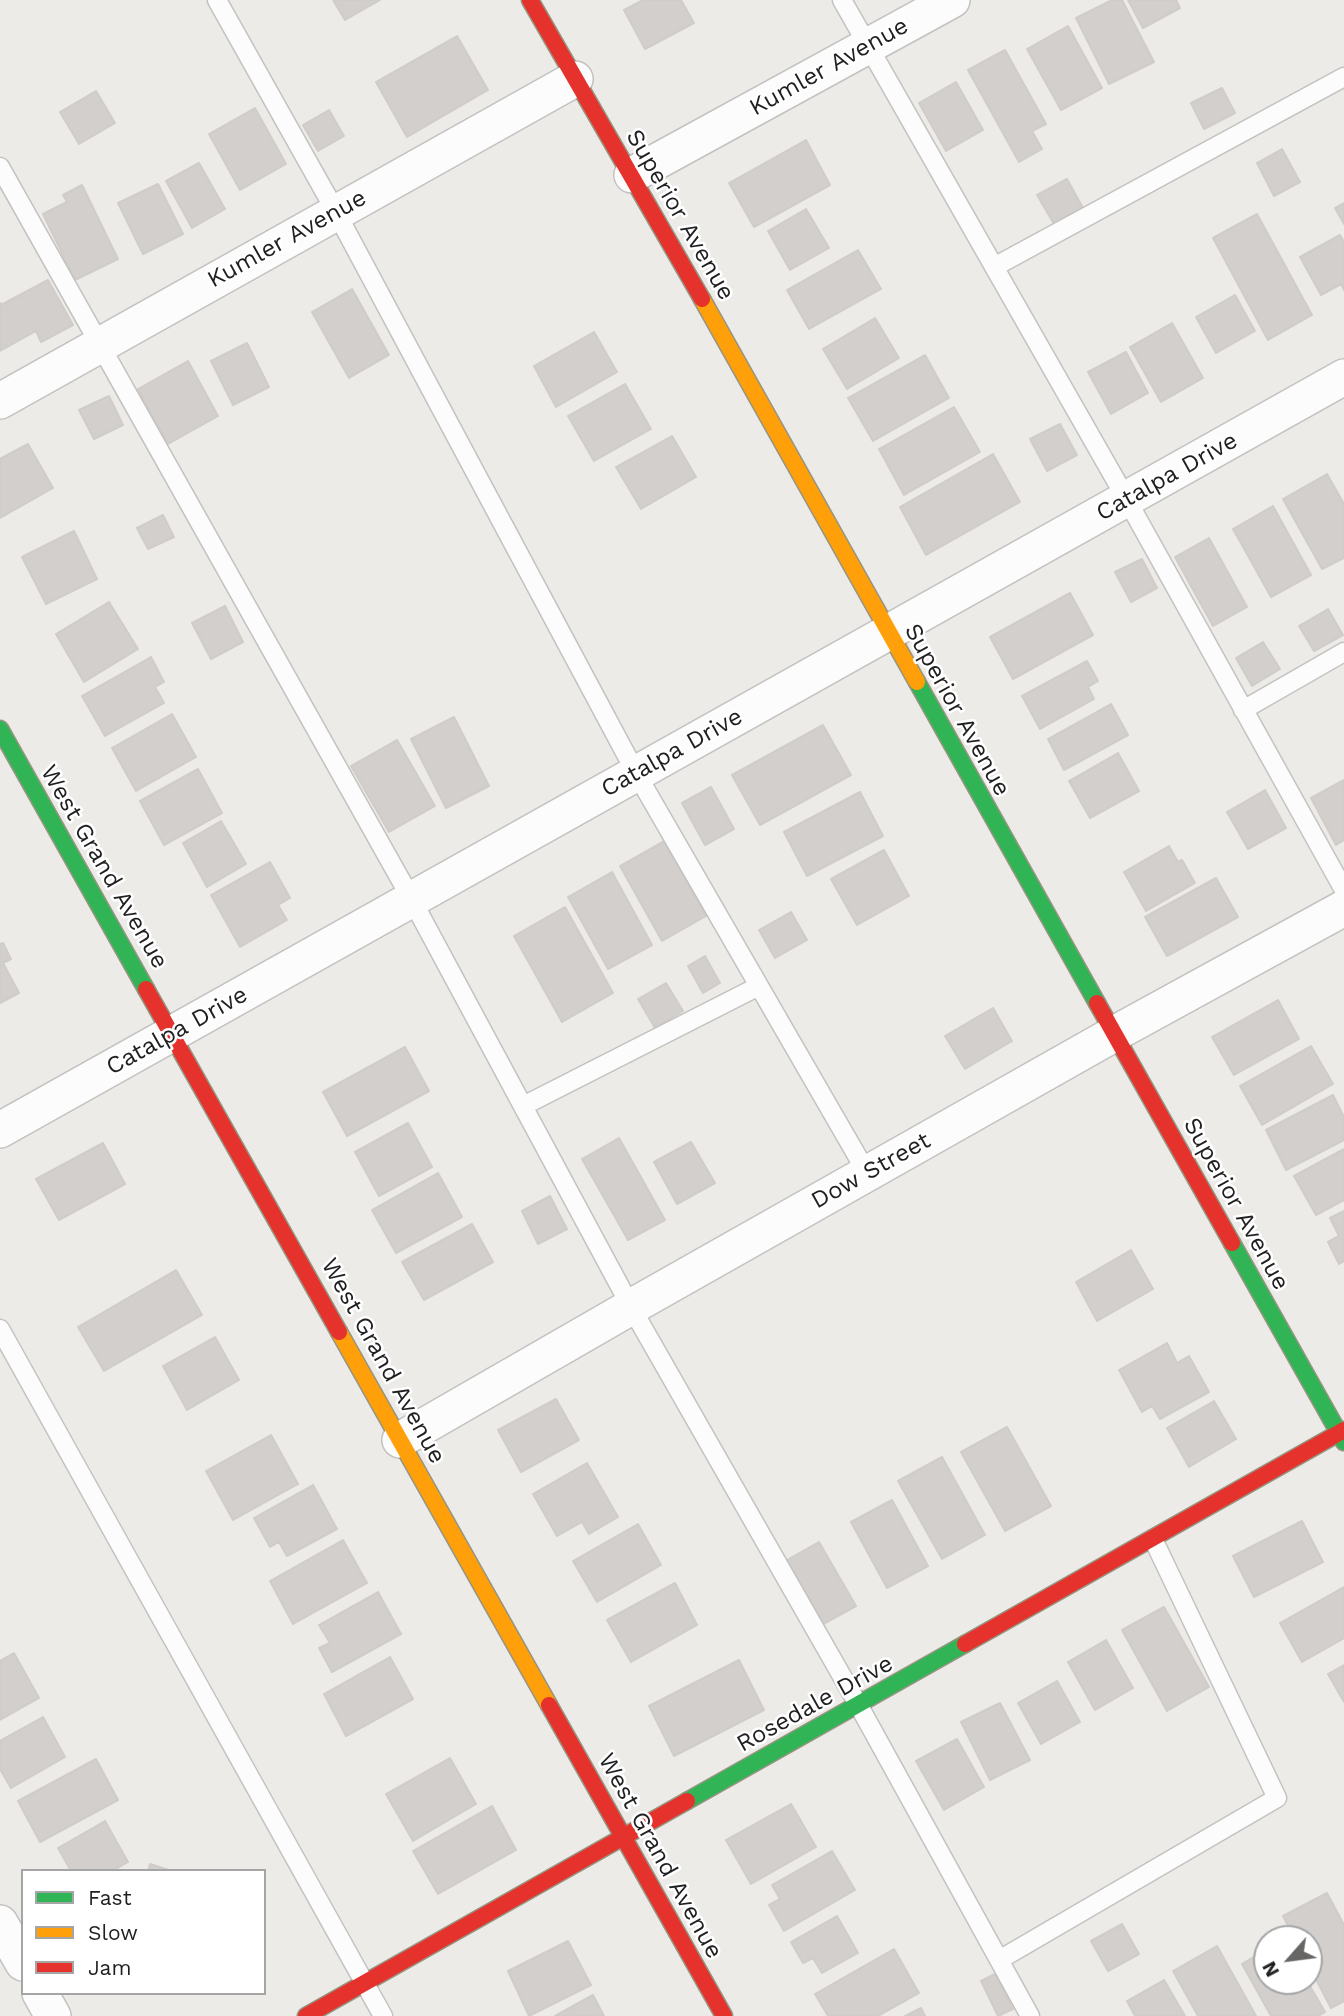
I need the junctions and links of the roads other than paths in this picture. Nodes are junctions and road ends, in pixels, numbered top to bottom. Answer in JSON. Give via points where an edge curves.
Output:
{"nodes":[{"id":1,"x":217,"y":0,"type":"edge"},
{"id":2,"x":530,"y":0,"type":"edge"},
{"id":3,"x":842,"y":0,"type":"edge"},
{"id":4,"x":952,"y":0,"type":"edge"},
{"id":5,"x":867,"y":47,"type":"junction"},
{"id":6,"x":1344,"y":77,"type":"edge"},
{"id":7,"x":575,"y":79,"type":"junction"},
{"id":8,"x":0,"y":167,"type":"edge"},
{"id":9,"x":632,"y":175,"type":"junction"},
{"id":10,"x":336,"y":212,"type":"junction"},
{"id":11,"x":994,"y":267,"type":"junction"},
{"id":12,"x":100,"y":344,"type":"junction"},
{"id":13,"x":1344,"y":377,"type":"edge"},
{"id":14,"x":0,"y":401,"type":"edge"},
{"id":15,"x":1127,"y":500,"type":"junction"},
{"id":16,"x":887,"y":632,"type":"junction"},
{"id":17,"x":1344,"y":652,"type":"edge"},
{"id":18,"x":1244,"y":710,"type":"junction"},
{"id":19,"x":0,"y":729,"type":"edge"},
{"id":20,"x":636,"y":773,"type":"junction"},
{"id":21,"x":1344,"y":890,"type":"edge"},
{"id":22,"x":412,"y":900,"type":"junction"},
{"id":23,"x":1344,"y":908,"type":"edge"},
{"id":24,"x":759,"y":986,"type":"junction"},
{"id":25,"x":173,"y":1034,"type":"junction"},
{"id":26,"x":1114,"y":1034,"type":"junction"},
{"id":27,"x":523,"y":1106,"type":"junction"},
{"id":28,"x":0,"y":1130,"type":"edge"},
{"id":29,"x":867,"y":1173,"type":"junction"},
{"id":30,"x":631,"y":1307,"type":"junction"},
{"id":31,"x":0,"y":1329,"type":"edge"},
{"id":32,"x":1342,"y":1435,"type":"edge"},
{"id":33,"x":400,"y":1440,"type":"junction"},
{"id":34,"x":1153,"y":1539,"type":"junction"},
{"id":35,"x":859,"y":1706,"type":"junction"},
{"id":36,"x":624,"y":1838,"type":"junction"},
{"id":37,"x":0,"y":1923,"type":"edge"},
{"id":38,"x":21,"y":1960,"type":"edge"},
{"id":39,"x":999,"y":1960,"type":"junction"},
{"id":40,"x":365,"y":1983,"type":"junction"},
{"id":41,"x":41,"y":1995,"type":"edge"},
{"id":42,"x":53,"y":2016,"type":"edge"},
{"id":43,"x":306,"y":2016,"type":"edge"},
{"id":44,"x":383,"y":2016,"type":"edge"},
{"id":45,"x":724,"y":2016,"type":"edge"},
{"id":46,"x":1030,"y":2016,"type":"edge"}],
"edges":[{"from":1,"to":10,"type":"lane"},
{"from":2,"to":7,"type":"street","name":"Superior Avenue"},
{"from":3,"to":5,"type":"lane"},
{"from":4,"to":5,"type":"street","name":"Kumler Avenue"},
{"from":5,"to":9,"type":"street","name":"Kumler Avenue"},
{"from":5,"to":11,"type":"lane"},
{"from":6,"to":11,"type":"lane"},
{"from":7,"to":9,"type":"street","name":"Superior Avenue"},
{"from":7,"to":10,"type":"street","name":"Kumler Avenue"},
{"from":8,"to":12,"type":"lane"},
{"from":9,"to":16,"type":"street","name":"Superior Avenue"},
{"from":10,"to":12,"type":"street","name":"Kumler Avenue"},
{"from":10,"to":20,"type":"lane"},
{"from":11,"to":15,"type":"lane"},
{"from":12,"to":14,"type":"street","name":"Kumler Avenue"},
{"from":12,"to":22,"type":"lane"},
{"from":13,"to":15,"type":"street","name":"Catalpa Drive"},
{"from":15,"to":16,"type":"street","name":"Catalpa Drive"},
{"from":15,"to":18,"type":"lane"},
{"from":16,"to":20,"type":"street","name":"Catalpa Drive"},
{"from":16,"to":26,"type":"street","name":"Superior Avenue"},
{"from":17,"to":18,"type":"lane"},
{"from":18,"to":21,"type":"lane"},
{"from":19,"to":25,"type":"street","name":"West Grand Avenue"},
{"from":20,"to":22,"type":"street","name":"Catalpa Drive"},
{"from":20,"to":24,"type":"lane"},
{"from":22,"to":25,"type":"street","name":"Catalpa Drive"},
{"from":22,"to":27,"type":"lane"},
{"from":23,"to":26,"type":"street","name":"Dow Street"},
{"from":24,"to":27,"type":"lane"},
{"from":24,"to":29,"type":"lane"},
{"from":25,"to":28,"type":"street","name":"Catalpa Drive"},
{"from":25,"to":33,"type":"street","name":"West Grand Avenue"},
{"from":26,"to":29,"type":"street","name":"Dow Street"},
{"from":26,"to":32,"type":"street","name":"Superior Avenue"},
{"from":27,"to":30,"type":"lane"},
{"from":29,"to":30,"type":"street","name":"Dow Street"},
{"from":30,"to":33,"type":"street","name":"Dow Street"},
{"from":30,"to":35,"type":"lane"},
{"from":31,"to":40,"type":"lane"},
{"from":32,"to":34,"type":"street","name":"Rosedale Drive"},
{"from":33,"to":36,"type":"street","name":"West Grand Avenue"},
{"from":34,"to":35,"type":"street","name":"Rosedale Drive"},
{"from":34,"to":39,"type":"lane","via":[[1277,1798]]},
{"from":35,"to":36,"type":"street","name":"Rosedale Drive"},
{"from":35,"to":39,"type":"lane"},
{"from":36,"to":40,"type":"street","name":"Rosedale Drive"},
{"from":36,"to":45,"type":"street","name":"West Grand Avenue"},
{"from":37,"to":38,"type":"street"},
{"from":39,"to":46,"type":"lane"},
{"from":40,"to":43,"type":"street","name":"Rosedale Drive"},
{"from":40,"to":44,"type":"lane"},
{"from":41,"to":42,"type":"street"}]}
